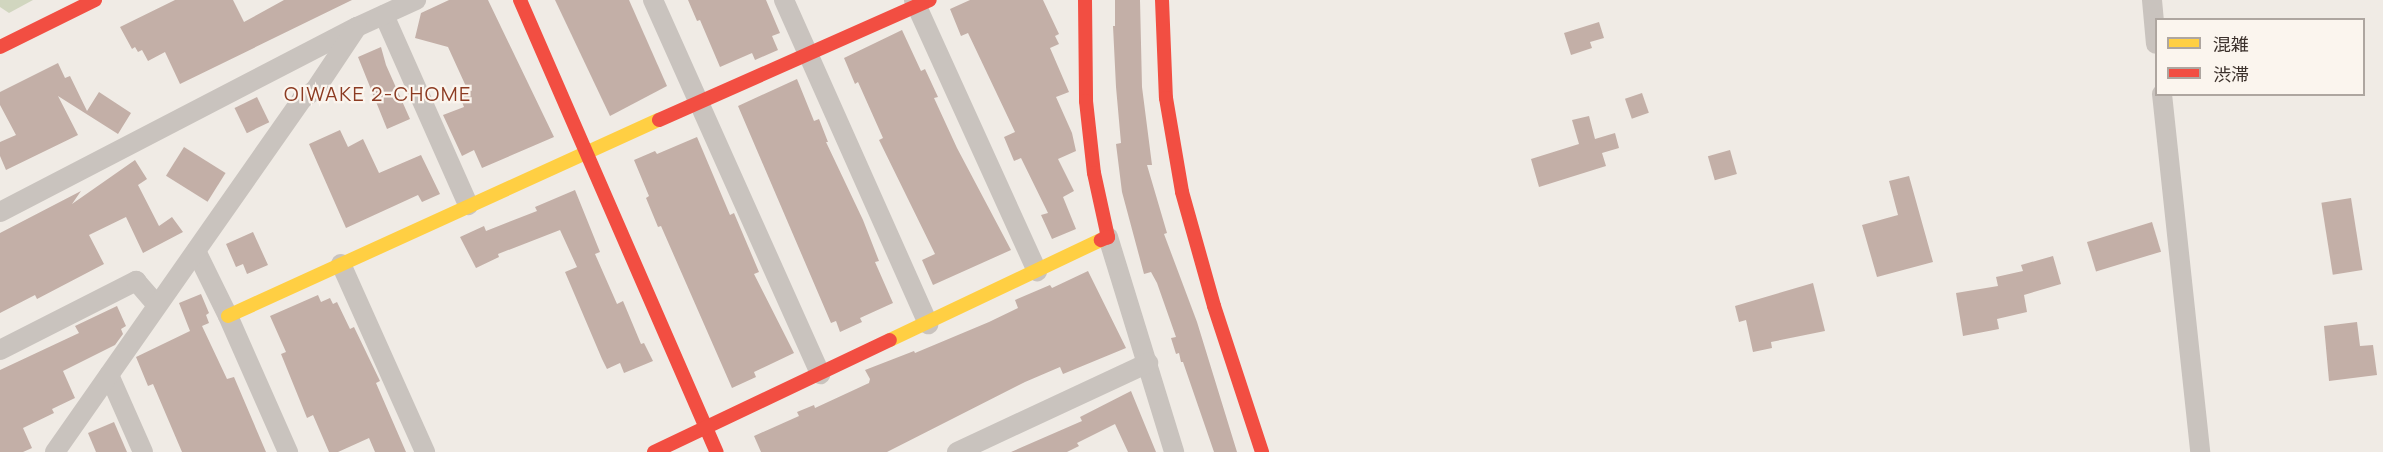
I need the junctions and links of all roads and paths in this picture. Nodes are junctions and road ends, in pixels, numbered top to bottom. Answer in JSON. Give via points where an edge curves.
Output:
{"nodes":[{"id":1,"x":95,"y":0,"type":"edge"},
{"id":2,"x":416,"y":0,"type":"edge"},
{"id":3,"x":520,"y":0,"type":"edge"},
{"id":4,"x":653,"y":0,"type":"edge"},
{"id":5,"x":784,"y":0,"type":"edge"},
{"id":6,"x":1085,"y":0,"type":"edge"},
{"id":7,"x":1162,"y":0,"type":"edge"},
{"id":8,"x":2152,"y":0,"type":"edge"},
{"id":9,"x":920,"y":2,"type":"edge"},
{"id":10,"x":384,"y":15,"type":"junction"},
{"id":11,"x":2155,"y":26,"type":"edge"},
{"id":12,"x":357,"y":27,"type":"junction"},
{"id":13,"x":5,"y":38,"type":"edge"},
{"id":14,"x":807,"y":54,"type":"junction"},
{"id":15,"x":2162,"y":96,"type":"edge"},
{"id":16,"x":700,"y":103,"type":"junction"},
{"id":17,"x":586,"y":155,"type":"junction"},
{"id":18,"x":468,"y":205,"type":"junction"},
{"id":19,"x":0,"y":212,"type":"edge"},
{"id":20,"x":1108,"y":237,"type":"junction"},
{"id":21,"x":195,"y":252,"type":"junction"},
{"id":22,"x":341,"y":264,"type":"junction"},
{"id":23,"x":1037,"y":271,"type":"junction"},
{"id":24,"x":156,"y":304,"type":"junction"},
{"id":25,"x":228,"y":316,"type":"junction"},
{"id":26,"x":928,"y":324,"type":"junction"},
{"id":27,"x":0,"y":350,"type":"edge"},
{"id":28,"x":1148,"y":363,"type":"junction"},
{"id":29,"x":820,"y":374,"type":"junction"},
{"id":30,"x":109,"y":375,"type":"junction"},
{"id":31,"x":706,"y":427,"type":"junction"},
{"id":32,"x":55,"y":452,"type":"edge"},
{"id":33,"x":143,"y":452,"type":"edge"},
{"id":34,"x":288,"y":452,"type":"edge"},
{"id":35,"x":425,"y":452,"type":"edge"},
{"id":36,"x":654,"y":452,"type":"edge"},
{"id":37,"x":717,"y":452,"type":"edge"},
{"id":38,"x":957,"y":452,"type":"edge"},
{"id":39,"x":1174,"y":452,"type":"edge"},
{"id":40,"x":1262,"y":452,"type":"edge"},
{"id":41,"x":2200,"y":452,"type":"edge"}],
"edges":[{"from":1,"to":13,"type":"street"},
{"from":2,"to":10,"type":"street"},
{"from":3,"to":17,"type":"street"},
{"from":4,"to":16,"type":"street"},
{"from":5,"to":14,"type":"street"},
{"from":6,"to":20,"type":"street","via":[[1086,101],[1094,173]]},
{"from":7,"to":40,"type":"street","via":[[1166,98],[1182,192]]},
{"from":8,"to":11,"type":"street"},
{"from":9,"to":14,"type":"street"},
{"from":9,"to":23,"type":"street"},
{"from":10,"to":12,"type":"street"},
{"from":10,"to":18,"type":"street"},
{"from":12,"to":19,"type":"street"},
{"from":12,"to":21,"type":"street"},
{"from":14,"to":16,"type":"street"},
{"from":14,"to":26,"type":"street"},
{"from":15,"to":41,"type":"street"},
{"from":16,"to":17,"type":"street"},
{"from":16,"to":29,"type":"street"},
{"from":17,"to":18,"type":"street"},
{"from":17,"to":31,"type":"street"},
{"from":18,"to":22,"type":"street"},
{"from":20,"to":23,"type":"street"},
{"from":20,"to":28,"type":"street"},
{"from":21,"to":24,"type":"street"},
{"from":21,"to":25,"type":"street"},
{"from":22,"to":25,"type":"street"},
{"from":22,"to":35,"type":"street"},
{"from":23,"to":26,"type":"street"},
{"from":24,"to":27,"type":"street","via":[[136,281]]},
{"from":24,"to":30,"type":"street"},
{"from":25,"to":34,"type":"street"},
{"from":26,"to":29,"type":"street"},
{"from":28,"to":38,"type":"street"},
{"from":28,"to":39,"type":"street"},
{"from":29,"to":31,"type":"street"},
{"from":30,"to":32,"type":"street"},
{"from":30,"to":33,"type":"street"},
{"from":31,"to":36,"type":"street"},
{"from":31,"to":37,"type":"street"}]}
